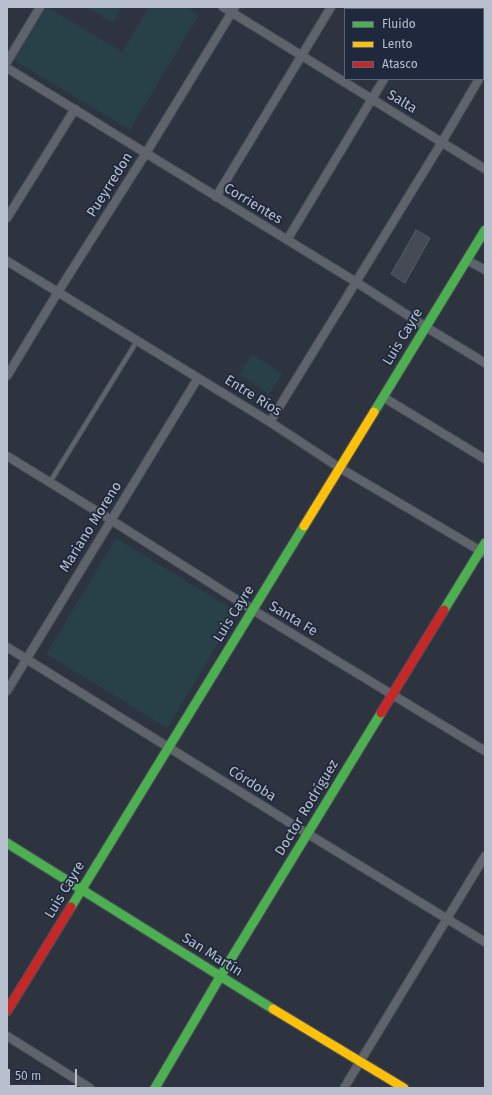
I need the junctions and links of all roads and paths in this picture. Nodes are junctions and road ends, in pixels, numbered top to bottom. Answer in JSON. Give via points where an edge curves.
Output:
{"nodes":[{"id":1,"x":40,"y":7,"type":"edge"},
{"id":2,"x":223,"y":7,"type":"edge"},
{"id":3,"x":331,"y":7,"type":"edge"},
{"id":4,"x":233,"y":10,"type":"edge"},
{"id":5,"x":302,"y":56,"type":"junction"},
{"id":6,"x":7,"y":62,"type":"edge"},
{"id":7,"x":7,"y":68,"type":"edge"},
{"id":8,"x":383,"y":80,"type":"edge"},
{"id":9,"x":478,"y":80,"type":"edge"},
{"id":10,"x":373,"y":100,"type":"junction"},
{"id":11,"x":75,"y":109,"type":"junction"},
{"id":12,"x":442,"y":142,"type":"junction"},
{"id":13,"x":146,"y":152,"type":"junction"},
{"id":14,"x":485,"y":170,"type":"edge"},
{"id":15,"x":216,"y":197,"type":"junction"},
{"id":16,"x":7,"y":218,"type":"edge"},
{"id":17,"x":485,"y":230,"type":"edge"},
{"id":18,"x":287,"y":240,"type":"junction"},
{"id":19,"x":467,"y":260,"type":"junction"},
{"id":20,"x":7,"y":261,"type":"edge"},
{"id":21,"x":485,"y":270,"type":"edge"},
{"id":22,"x":356,"y":282,"type":"junction"},
{"id":23,"x":58,"y":292,"type":"junction"},
{"id":24,"x":426,"y":327,"type":"junction"},
{"id":25,"x":137,"y":340,"type":"junction"},
{"id":26,"x":485,"y":363,"type":"edge"},
{"id":27,"x":7,"y":376,"type":"edge"},
{"id":28,"x":198,"y":378,"type":"junction"},
{"id":29,"x":383,"y":396,"type":"junction"},
{"id":30,"x":270,"y":422,"type":"junction"},
{"id":31,"x":7,"y":456,"type":"edge"},
{"id":32,"x":485,"y":459,"type":"edge"},
{"id":33,"x":340,"y":468,"type":"junction"},
{"id":34,"x":50,"y":482,"type":"junction"},
{"id":35,"x":111,"y":520,"type":"junction"},
{"id":36,"x":483,"y":549,"type":"edge"},
{"id":37,"x":253,"y":610,"type":"junction"},
{"id":38,"x":7,"y":647,"type":"edge"},
{"id":39,"x":26,"y":659,"type":"junction"},
{"id":40,"x":7,"y":691,"type":"edge"},
{"id":41,"x":392,"y":695,"type":"junction"},
{"id":42,"x":168,"y":748,"type":"junction"},
{"id":43,"x":485,"y":751,"type":"edge"},
{"id":44,"x":308,"y":834,"type":"junction"},
{"id":45,"x":7,"y":843,"type":"edge"},
{"id":46,"x":485,"y":856,"type":"edge"},
{"id":47,"x":82,"y":889,"type":"junction"},
{"id":48,"x":447,"y":919,"type":"junction"},
{"id":49,"x":485,"y":942,"type":"edge"},
{"id":50,"x":220,"y":977,"type":"junction"},
{"id":51,"x":7,"y":1012,"type":"edge"},
{"id":52,"x":7,"y":1036,"type":"edge"},
{"id":53,"x":360,"y":1062,"type":"junction"},
{"id":54,"x":90,"y":1088,"type":"edge"},
{"id":55,"x":155,"y":1088,"type":"edge"},
{"id":56,"x":344,"y":1088,"type":"edge"},
{"id":57,"x":404,"y":1088,"type":"edge"}],
"edges":[{"from":1,"to":6,"type":"street"},
{"from":2,"to":4,"type":"street","name":"Salta"},
{"from":3,"to":5,"type":"street"},
{"from":4,"to":5,"type":"street","name":"Salta"},
{"from":4,"to":13,"type":"street","name":"Pueyrredon"},
{"from":5,"to":10,"type":"street","name":"Salta"},
{"from":5,"to":15,"type":"street"},
{"from":7,"to":11,"type":"street","name":"Corrientes"},
{"from":8,"to":10,"type":"street"},
{"from":9,"to":12,"type":"street"},
{"from":10,"to":12,"type":"street","name":"Salta"},
{"from":10,"to":18,"type":"street"},
{"from":11,"to":13,"type":"street","name":"Corrientes"},
{"from":11,"to":16,"type":"street"},
{"from":12,"to":14,"type":"street","name":"Salta"},
{"from":12,"to":22,"type":"street"},
{"from":13,"to":15,"type":"street","name":"Corrientes"},
{"from":13,"to":23,"type":"street","name":"Pueyrredon"},
{"from":15,"to":18,"type":"street","name":"Corrientes"},
{"from":17,"to":19,"type":"street","name":"Luis Cayre"},
{"from":18,"to":22,"type":"street","name":"Corrientes"},
{"from":19,"to":21,"type":"street"},
{"from":19,"to":24,"type":"street","name":"Luis Cayre"},
{"from":20,"to":23,"type":"street","name":"Entre Ríos"},
{"from":22,"to":24,"type":"street","name":"Corrientes"},
{"from":22,"to":30,"type":"street"},
{"from":23,"to":25,"type":"street","name":"Entre Ríos"},
{"from":23,"to":27,"type":"street","name":"Pueyrredon"},
{"from":24,"to":26,"type":"street","name":"Corrientes"},
{"from":24,"to":29,"type":"street","name":"Luis Cayre"},
{"from":25,"to":28,"type":"street","name":"Entre Ríos"},
{"from":25,"to":34,"type":"lane"},
{"from":28,"to":30,"type":"street","name":"Entre Ríos"},
{"from":28,"to":35,"type":"street","name":"Mariano Moreno"},
{"from":29,"to":32,"type":"street"},
{"from":29,"to":33,"type":"street","name":"Luis Cayre"},
{"from":30,"to":33,"type":"street","name":"Entre Ríos"},
{"from":31,"to":34,"type":"street","name":"Santa Fe"},
{"from":33,"to":36,"type":"street","name":"Entre Ríos"},
{"from":33,"to":37,"type":"street","name":"Luis Cayre"},
{"from":34,"to":35,"type":"street","name":"Santa Fe"},
{"from":35,"to":37,"type":"street","name":"Santa Fe"},
{"from":35,"to":39,"type":"street","name":"Mariano Moreno"},
{"from":36,"to":41,"type":"street","name":"Doctor Rodríguez"},
{"from":37,"to":41,"type":"street","name":"Santa Fe"},
{"from":37,"to":42,"type":"street","name":"Luis Cayre"},
{"from":38,"to":39,"type":"street","name":"Córdoba"},
{"from":39,"to":40,"type":"street","name":"Mariano Moreno"},
{"from":39,"to":42,"type":"street","name":"Córdoba"},
{"from":41,"to":43,"type":"street","name":"Santa Fe"},
{"from":41,"to":44,"type":"street","name":"Doctor Rodríguez"},
{"from":42,"to":44,"type":"street","name":"Córdoba"},
{"from":42,"to":47,"type":"street","name":"Luis Cayre"},
{"from":44,"to":48,"type":"street","name":"Córdoba"},
{"from":44,"to":50,"type":"street","name":"Doctor Rodríguez"},
{"from":45,"to":47,"type":"street","name":"San Martín"},
{"from":46,"to":48,"type":"street"},
{"from":47,"to":50,"type":"street","name":"San Martín"},
{"from":47,"to":51,"type":"street","name":"Luis Cayre"},
{"from":48,"to":49,"type":"street","name":"Córdoba"},
{"from":48,"to":53,"type":"street"},
{"from":50,"to":53,"type":"street","name":"San Martín"},
{"from":50,"to":55,"type":"street","name":"Doctor Rodríguez"},
{"from":52,"to":54,"type":"street"},
{"from":53,"to":56,"type":"street"},
{"from":53,"to":57,"type":"street","name":"San Martín"}]}
